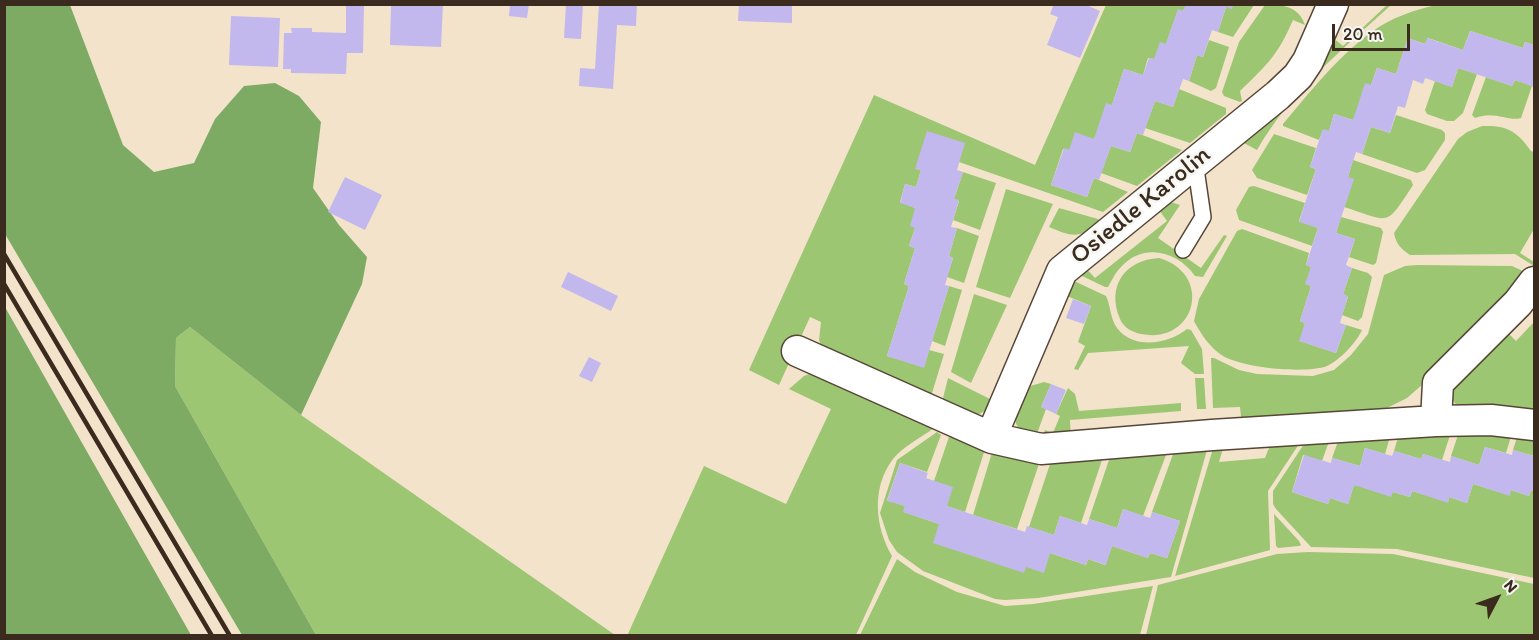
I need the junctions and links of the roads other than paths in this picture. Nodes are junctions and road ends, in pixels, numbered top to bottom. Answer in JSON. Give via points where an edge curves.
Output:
{"nodes":[{"id":1,"x":1333,"y":4,"type":"edge"},
{"id":2,"x":1195,"y":162,"type":"junction"},
{"id":3,"x":1183,"y":250,"type":"dead end"},
{"id":4,"x":1534,"y":282,"type":"edge"},
{"id":5,"x":797,"y":351,"type":"dead end"},
{"id":6,"x":1436,"y":421,"type":"junction"},
{"id":7,"x":1534,"y":425,"type":"edge"},
{"id":8,"x":991,"y":437,"type":"junction"}],
"edges":[{"from":1,"to":2,"type":"street","name":"Osiedle Karolin","via":[[1298,76]]},
{"from":2,"to":3,"type":"lane","via":[[1203,217]]},
{"from":2,"to":8,"type":"street","name":"Osiedle Karolin","via":[[1062,271]]},
{"from":4,"to":6,"type":"street","via":[[1438,383]]},
{"from":5,"to":8,"type":"street"},
{"from":6,"to":7,"type":"street","via":[[1491,420]]},
{"from":6,"to":8,"type":"street","via":[[1041,449]]}]}
